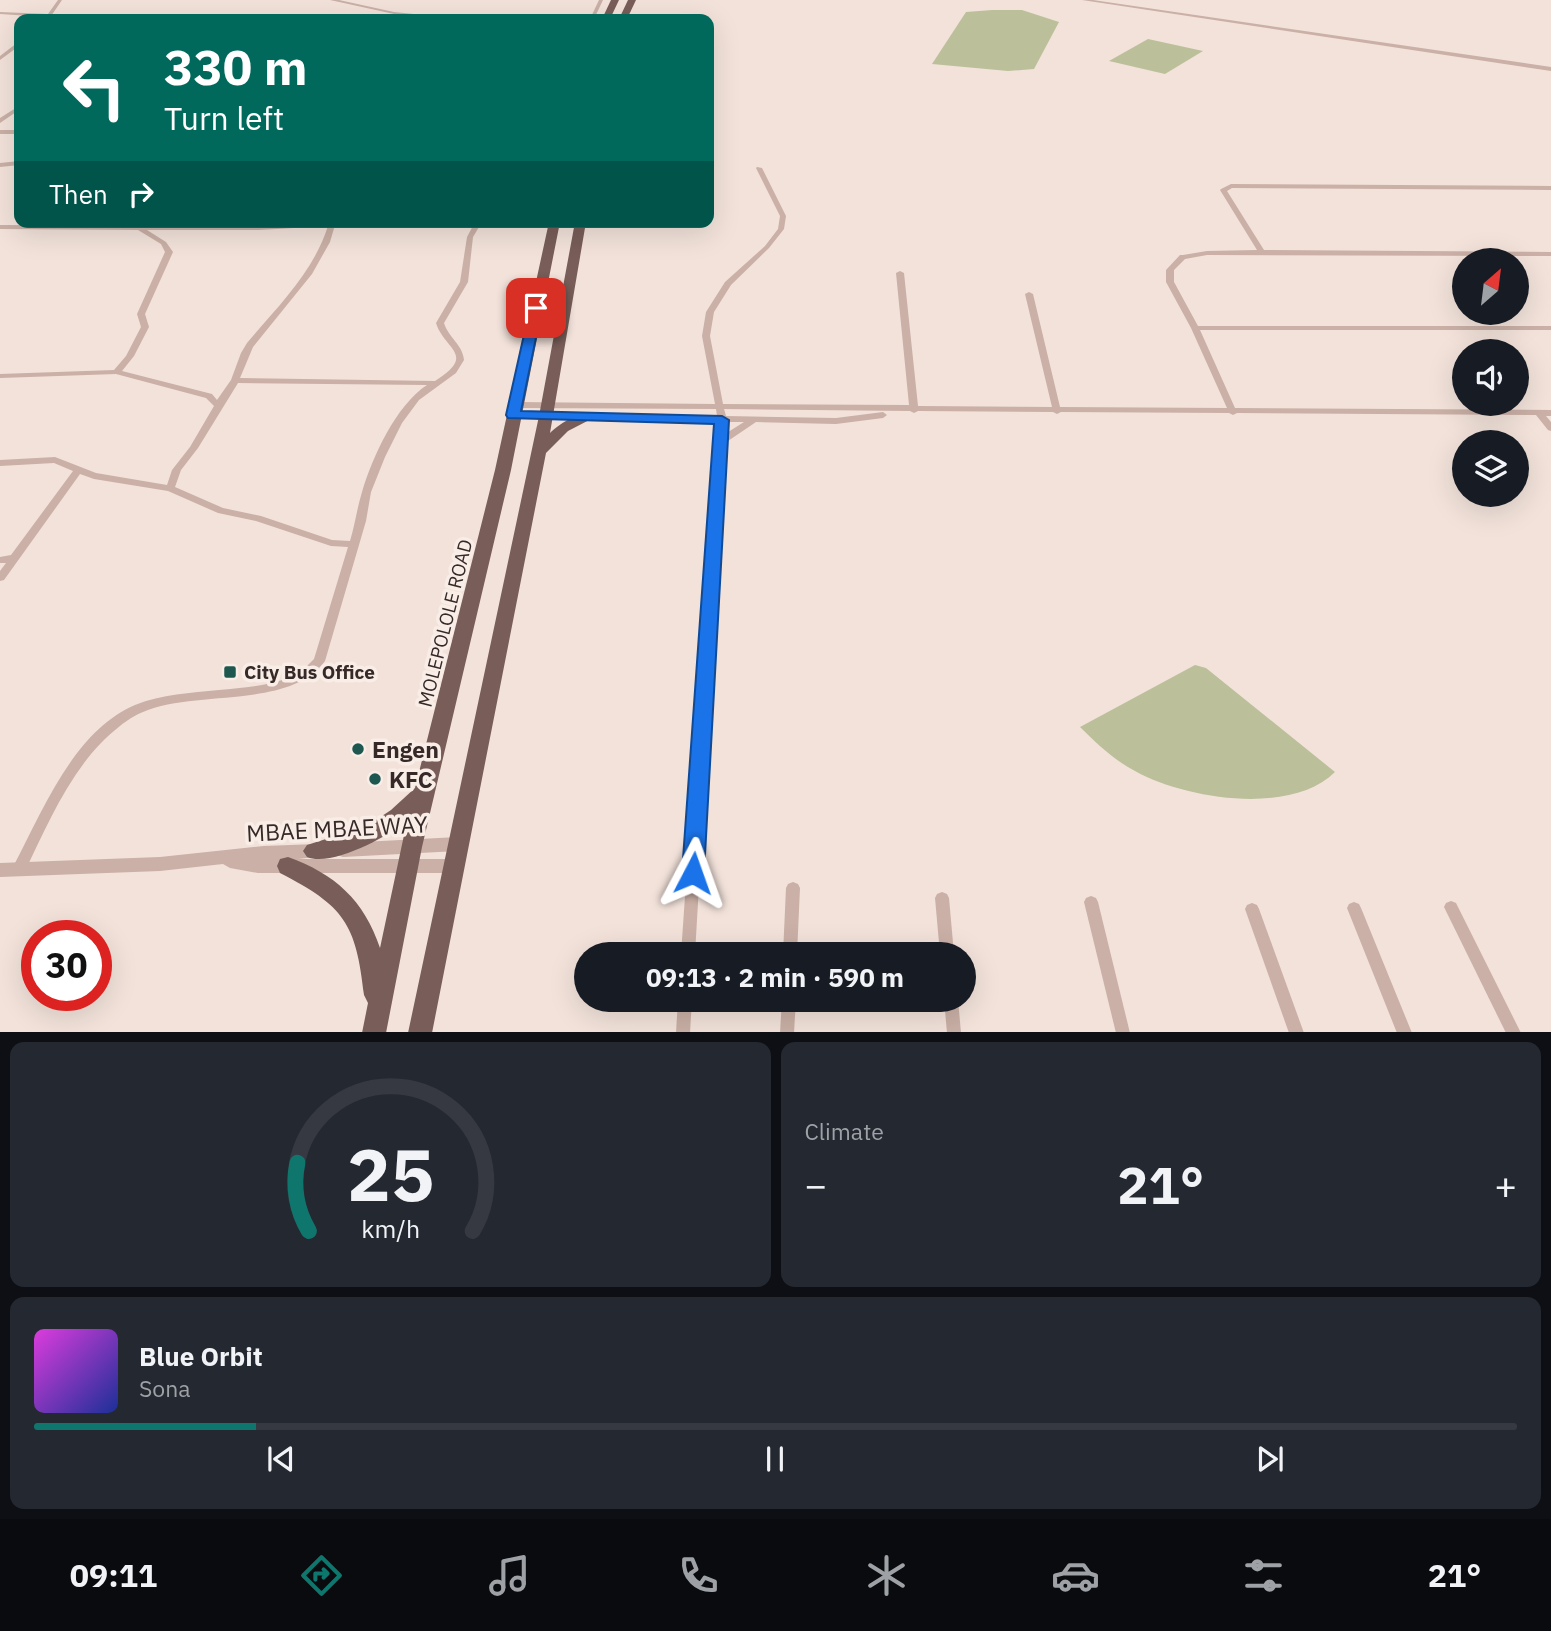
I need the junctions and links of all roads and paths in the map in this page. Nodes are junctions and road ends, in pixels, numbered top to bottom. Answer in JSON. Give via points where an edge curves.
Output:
{"nodes":[{"id":1,"x":332,"y":0,"type":"edge"},
{"id":2,"x":1084,"y":0,"type":"edge"},
{"id":3,"x":405,"y":14,"type":"edge"},
{"id":4,"x":1551,"y":69,"type":"edge"},
{"id":5,"x":759,"y":169,"type":"dead end"},
{"id":6,"x":1551,"y":188,"type":"edge"},
{"id":7,"x":140,"y":228,"type":"edge"},
{"id":8,"x":330,"y":228,"type":"edge"},
{"id":9,"x":475,"y":228,"type":"edge"},
{"id":10,"x":553,"y":228,"type":"edge"},
{"id":11,"x":580,"y":228,"type":"edge"},
{"id":12,"x":1262,"y":251,"type":"junction"},
{"id":13,"x":1551,"y":254,"type":"edge"},
{"id":14,"x":900,"y":273,"type":"dead end"},
{"id":15,"x":1030,"y":294,"type":"dead end"},
{"id":16,"x":1195,"y":328,"type":"junction"},
{"id":17,"x":1551,"y":328,"type":"edge"},
{"id":18,"x":116,"y":372,"type":"junction"},
{"id":19,"x":0,"y":376,"type":"edge"},
{"id":20,"x":235,"y":380,"type":"junction"},
{"id":21,"x":435,"y":383,"type":"junction"},
{"id":22,"x":218,"y":406,"type":"junction"},
{"id":23,"x":514,"y":410,"type":"junction"},
{"id":24,"x":914,"y":410,"type":"junction"},
{"id":25,"x":546,"y":411,"type":"junction"},
{"id":26,"x":609,"y":411,"type":"junction"},
{"id":27,"x":1057,"y":411,"type":"junction"},
{"id":28,"x":1233,"y":412,"type":"junction"},
{"id":29,"x":1539,"y":413,"type":"junction"},
{"id":30,"x":1551,"y":413,"type":"edge"},
{"id":31,"x":721,"y":414,"type":"junction"},
{"id":32,"x":590,"y":416,"type":"junction"},
{"id":33,"x":753,"y":420,"type":"junction"},
{"id":34,"x":1551,"y":428,"type":"edge"},
{"id":35,"x":720,"y":442,"type":"junction"},
{"id":36,"x":538,"y":452,"type":"junction"},
{"id":37,"x":0,"y":463,"type":"edge"},
{"id":38,"x":78,"y":470,"type":"junction"},
{"id":39,"x":170,"y":488,"type":"junction"},
{"id":40,"x":354,"y":544,"type":"junction"},
{"id":41,"x":14,"y":558,"type":"junction"},
{"id":42,"x":0,"y":559,"type":"edge"},
{"id":43,"x":0,"y":578,"type":"edge"},
{"id":44,"x":426,"y":790,"type":"junction"},
{"id":45,"x":458,"y":844,"type":"junction"},
{"id":46,"x":411,"y":847,"type":"junction"},
{"id":47,"x":314,"y":851,"type":"junction"},
{"id":48,"x":219,"y":860,"type":"junction"},
{"id":49,"x":288,"y":866,"type":"junction"},
{"id":50,"x":408,"y":866,"type":"junction"},
{"id":51,"x":453,"y":866,"type":"junction"},
{"id":52,"x":19,"y":869,"type":"junction"},
{"id":53,"x":0,"y":870,"type":"edge"},
{"id":54,"x":793,"y":888,"type":"dead end"},
{"id":55,"x":942,"y":898,"type":"dead end"},
{"id":56,"x":1091,"y":902,"type":"dead end"},
{"id":57,"x":1451,"y":906,"type":"dead end"},
{"id":58,"x":1354,"y":908,"type":"dead end"},
{"id":59,"x":1252,"y":909,"type":"dead end"},
{"id":60,"x":689,"y":942,"type":"edge"},
{"id":61,"x":791,"y":942,"type":"edge"},
{"id":62,"x":946,"y":942,"type":"edge"},
{"id":63,"x":684,"y":1012,"type":"edge"},
{"id":64,"x":789,"y":1012,"type":"edge"},
{"id":65,"x":952,"y":1012,"type":"edge"},
{"id":66,"x":376,"y":1022,"type":"edge"},
{"id":67,"x":419,"y":1032,"type":"edge"},
{"id":68,"x":682,"y":1032,"type":"edge"},
{"id":69,"x":788,"y":1032,"type":"edge"},
{"id":70,"x":954,"y":1032,"type":"edge"},
{"id":71,"x":1123,"y":1032,"type":"edge"},
{"id":72,"x":1297,"y":1032,"type":"edge"},
{"id":73,"x":1405,"y":1032,"type":"edge"},
{"id":74,"x":1514,"y":1032,"type":"edge"}],
"edges":[{"from":1,"to":3,"type":"street"},
{"from":2,"to":4,"type":"street"},
{"from":5,"to":31,"type":"street","via":[[783,216],[780,229],[728,284],[710,312],[706,336]]},
{"from":6,"to":12,"type":"street","via":[[1223,190]]},
{"from":7,"to":18,"type":"street","via":[[164,243],[169,252],[141,314],[145,327],[134,356]]},
{"from":8,"to":20,"type":"street","via":[[302,285],[248,347]]},
{"from":9,"to":21,"type":"street","via":[[464,282],[440,323],[460,361]]},
{"from":10,"to":23,"type":"main road","name":"MOLEPOLOLE ROAD"},
{"from":11,"to":25,"type":"main road"},
{"from":12,"to":13,"type":"street"},
{"from":12,"to":16,"type":"street","via":[[1184,257],[1170,270],[1170,282]]},
{"from":14,"to":24,"type":"street"},
{"from":15,"to":27,"type":"street"},
{"from":16,"to":17,"type":"street"},
{"from":16,"to":28,"type":"street"},
{"from":18,"to":19,"type":"street"},
{"from":18,"to":22,"type":"street","via":[[197,391]]},
{"from":20,"to":21,"type":"street"},
{"from":20,"to":22,"type":"street"},
{"from":21,"to":40,"type":"street","via":[[414,401],[381,457],[366,488]]},
{"from":22,"to":39,"type":"street"},
{"from":23,"to":25,"type":"street"},
{"from":23,"to":44,"type":"main road","name":"MOLEPOLOLE ROAD"},
{"from":24,"to":27,"type":"street"},
{"from":24,"to":31,"type":"street"},
{"from":24,"to":33,"type":"street","via":[[836,421]]},
{"from":25,"to":26,"type":"street"},
{"from":25,"to":32,"type":"street"},
{"from":25,"to":36,"type":"main road"},
{"from":26,"to":31,"type":"street"},
{"from":26,"to":32,"type":"street"},
{"from":27,"to":28,"type":"street"},
{"from":28,"to":29,"type":"street"},
{"from":29,"to":30,"type":"street"},
{"from":29,"to":34,"type":"street"},
{"from":31,"to":33,"type":"street"},
{"from":31,"to":35,"type":"street"},
{"from":32,"to":36,"type":"main road","via":[[564,428]]},
{"from":33,"to":35,"type":"street"},
{"from":35,"to":60,"type":"street"},
{"from":36,"to":45,"type":"main road"},
{"from":37,"to":38,"type":"street","via":[[55,460]]},
{"from":38,"to":39,"type":"street"},
{"from":38,"to":41,"type":"street"},
{"from":39,"to":40,"type":"street","via":[[220,511],[258,518],[331,543]]},
{"from":40,"to":52,"type":"street","via":[[319,661],[311,672],[279,685],[158,702],[123,719],[95,741],[73,767]]},
{"from":41,"to":42,"type":"street"},
{"from":41,"to":43,"type":"street"},
{"from":44,"to":46,"type":"main road","name":"MOLEPOLOLE ROAD"},
{"from":44,"to":47,"type":"main road","via":[[379,831],[352,844]]},
{"from":45,"to":46,"type":"street","name":"MBAE MBAE WAY"},
{"from":45,"to":51,"type":"main road"},
{"from":46,"to":47,"type":"street","name":"MBAE MBAE WAY"},
{"from":46,"to":50,"type":"main road","name":"MOLEPOLOLE ROAD"},
{"from":47,"to":48,"type":"street","name":"MBAE MBAE WAY"},
{"from":48,"to":49,"type":"street","name":"MBAE MBAE WAY"},
{"from":48,"to":52,"type":"street","name":"MBAE MBAE WAY"},
{"from":49,"to":50,"type":"street","name":"MBAE MBAE WAY"},
{"from":49,"to":66,"type":"main road","via":[[329,888],[360,922],[371,954]]},
{"from":50,"to":51,"type":"street","name":"MBAE MBAE WAY"},
{"from":50,"to":66,"type":"main road","name":"MOLEPOLOLE ROAD"},
{"from":51,"to":67,"type":"main road"},
{"from":52,"to":53,"type":"street","name":"MBAE MBAE WAY"},
{"from":54,"to":61,"type":"street"},
{"from":55,"to":62,"type":"street"},
{"from":56,"to":71,"type":"street"},
{"from":57,"to":74,"type":"street"},
{"from":58,"to":73,"type":"street"},
{"from":59,"to":72,"type":"street"},
{"from":63,"to":68,"type":"street"},
{"from":64,"to":69,"type":"street"},
{"from":65,"to":70,"type":"street"}]}
